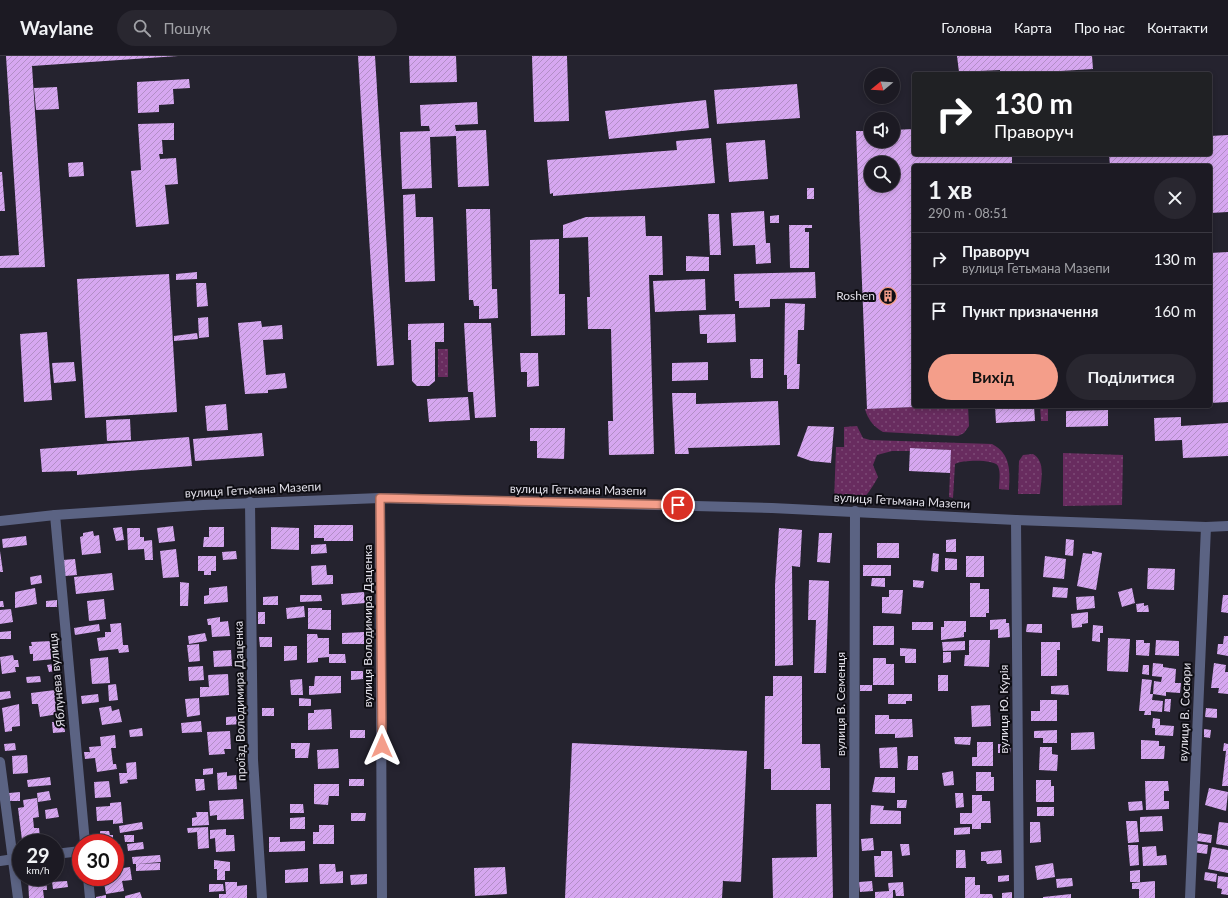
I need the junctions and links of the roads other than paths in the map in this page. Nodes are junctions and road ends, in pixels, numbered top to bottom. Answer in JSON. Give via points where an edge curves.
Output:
{"nodes":[{"id":1,"x":380,"y":498,"type":"junction"},
{"id":2,"x":250,"y":502,"type":"junction"},
{"id":3,"x":855,"y":511,"type":"junction"},
{"id":4,"x":56,"y":515,"type":"junction"},
{"id":5,"x":1016,"y":520,"type":"junction"},
{"id":6,"x":0,"y":521,"type":"edge"},
{"id":7,"x":1228,"y":526,"type":"edge"},
{"id":8,"x":1206,"y":527,"type":"junction"},
{"id":9,"x":0,"y":762,"type":"edge"},
{"id":10,"x":13,"y":834,"type":"edge"},
{"id":11,"x":84,"y":834,"type":"edge"},
{"id":12,"x":12,"y":860,"type":"edge"},
{"id":13,"x":0,"y":861,"type":"edge"},
{"id":14,"x":18,"y":886,"type":"edge"},
{"id":15,"x":89,"y":886,"type":"edge"},
{"id":16,"x":18,"y":898,"type":"edge"},
{"id":17,"x":90,"y":898,"type":"edge"},
{"id":18,"x":262,"y":898,"type":"edge"},
{"id":19,"x":382,"y":898,"type":"edge"},
{"id":20,"x":854,"y":898,"type":"edge"},
{"id":21,"x":1019,"y":898,"type":"edge"},
{"id":22,"x":1190,"y":898,"type":"edge"}],
"edges":[{"from":1,"to":2,"type":"street","name":"вулиця Гетьмана Мазепи"},
{"from":1,"to":3,"type":"street","name":"вулиця Гетьмана Мазепи"},
{"from":1,"to":19,"type":"street","name":"вулиця Володимира Даценка"},
{"from":2,"to":4,"type":"street","name":"вулиця Гетьмана Мазепи"},
{"from":2,"to":18,"type":"street","name":"проїзд Володимира Даценка","via":[[253,760]]},
{"from":3,"to":5,"type":"street","name":"вулиця Гетьмана Мазепи"},
{"from":3,"to":20,"type":"street","name":"вулиця В. Семенця"},
{"from":4,"to":6,"type":"street","name":"вулиця Гетьмана Мазепи"},
{"from":4,"to":11,"type":"street","name":"Яблунева вулиця"},
{"from":5,"to":8,"type":"street","name":"вулиця Гетьмана Мазепи"},
{"from":5,"to":21,"type":"street","name":"вулиця Ю. Курія"},
{"from":7,"to":8,"type":"street","name":"вулиця Гетьмана Мазепи"},
{"from":8,"to":22,"type":"street","name":"вулиця В. Сосюри"},
{"from":9,"to":10,"type":"street"},
{"from":12,"to":13,"type":"street"},
{"from":14,"to":16,"type":"street"},
{"from":15,"to":17,"type":"street"}]}
